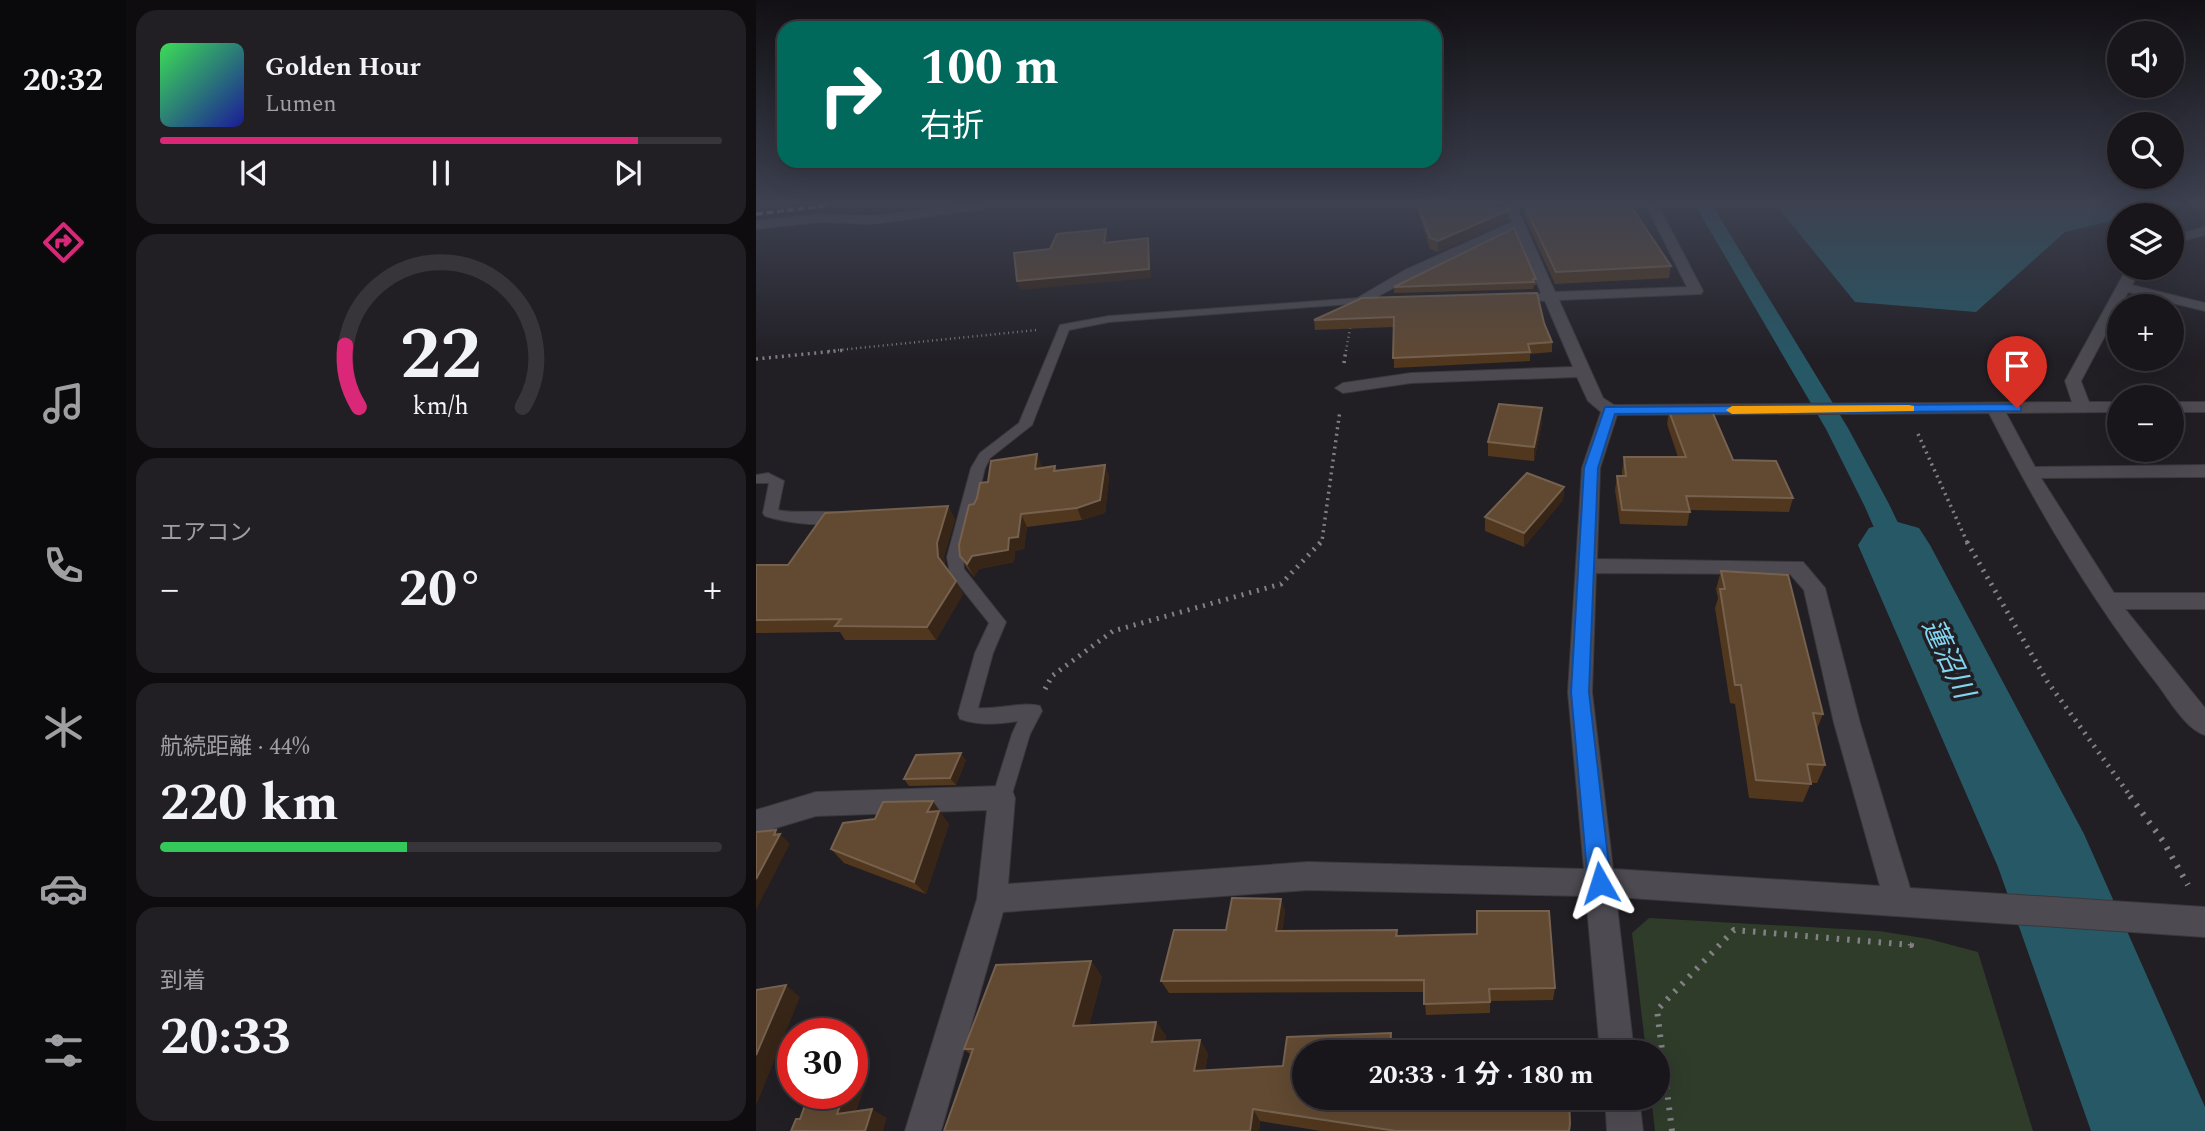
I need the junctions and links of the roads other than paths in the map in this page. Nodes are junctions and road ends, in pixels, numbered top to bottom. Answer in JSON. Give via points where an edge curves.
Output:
{"nodes":[{"id":1,"x":1443,"y":258,"type":"edge"},
{"id":2,"x":1534,"y":258,"type":"edge"},
{"id":3,"x":1679,"y":258,"type":"edge"},
{"id":4,"x":2127,"y":280,"type":"edge"},
{"id":5,"x":2123,"y":287,"type":"junction"},
{"id":6,"x":1552,"y":297,"type":"junction"},
{"id":7,"x":1525,"y":298,"type":"edge"},
{"id":8,"x":1359,"y":300,"type":"junction"},
{"id":9,"x":1387,"y":300,"type":"edge"},
{"id":10,"x":2205,"y":307,"type":"edge"},
{"id":11,"x":1582,"y":372,"type":"junction"},
{"id":12,"x":1343,"y":388,"type":"road end"},
{"id":13,"x":2107,"y":407,"type":"edge"},
{"id":14,"x":2184,"y":407,"type":"edge"},
{"id":15,"x":2205,"y":407,"type":"edge"},
{"id":16,"x":1995,"y":408,"type":"junction"},
{"id":17,"x":2083,"y":408,"type":"junction"},
{"id":18,"x":1610,"y":410,"type":"junction"},
{"id":19,"x":2205,"y":471,"type":"edge"},
{"id":20,"x":2027,"y":473,"type":"junction"},
{"id":21,"x":756,"y":479,"type":"edge"},
{"id":22,"x":859,"y":516,"type":"edge"},
{"id":23,"x":1587,"y":566,"type":"junction"},
{"id":24,"x":2107,"y":601,"type":"junction"},
{"id":25,"x":2205,"y":601,"type":"edge"},
{"id":26,"x":2205,"y":725,"type":"edge"},
{"id":27,"x":1002,"y":798,"type":"junction"},
{"id":28,"x":756,"y":821,"type":"edge"},
{"id":29,"x":1600,"y":883,"type":"junction"},
{"id":30,"x":992,"y":899,"type":"junction"},
{"id":31,"x":1899,"y":900,"type":"junction"},
{"id":32,"x":2205,"y":922,"type":"edge"},
{"id":33,"x":1616,"y":1040,"type":"edge"},
{"id":34,"x":1623,"y":1110,"type":"edge"},
{"id":35,"x":923,"y":1131,"type":"edge"},
{"id":36,"x":1625,"y":1131,"type":"edge"}],
"edges":[{"from":1,"to":8,"type":"street"},
{"from":2,"to":6,"type":"street"},
{"from":3,"to":6,"type":"street","via":[[1696,291]]},
{"from":4,"to":5,"type":"street"},
{"from":5,"to":10,"type":"street"},
{"from":5,"to":17,"type":"street","via":[[2073,381]]},
{"from":6,"to":7,"type":"street"},
{"from":6,"to":11,"type":"street"},
{"from":8,"to":9,"type":"street"},
{"from":8,"to":27,"type":"lane","via":[[1109,319],[1064,327],[1025,425],[985,456],[960,512],[956,570],[998,622],[967,713],[995,717],[1033,711],[1021,734]]},
{"from":11,"to":12,"type":"street","via":[[1411,378]]},
{"from":11,"to":18,"type":"street","via":[[1596,401]]},
{"from":13,"to":17,"type":"street"},
{"from":14,"to":15,"type":"street"},
{"from":16,"to":17,"type":"street"},
{"from":16,"to":18,"type":"street"},
{"from":16,"to":20,"type":"street"},
{"from":18,"to":23,"type":"street","via":[[1591,468]]},
{"from":19,"to":20,"type":"street"},
{"from":20,"to":24,"type":"street"},
{"from":21,"to":22,"type":"lane","via":[[776,481],[770,513],[791,519]]},
{"from":23,"to":29,"type":"street","via":[[1580,692]]},
{"from":23,"to":31,"type":"street","via":[[1796,568],[1814,588],[1847,723]]},
{"from":24,"to":25,"type":"street"},
{"from":24,"to":26,"type":"street"},
{"from":27,"to":28,"type":"street","via":[[816,804]]},
{"from":27,"to":30,"type":"street"},
{"from":29,"to":30,"type":"street","via":[[1308,876]]},
{"from":29,"to":31,"type":"street"},
{"from":29,"to":33,"type":"street"},
{"from":30,"to":35,"type":"street"},
{"from":31,"to":32,"type":"street"},
{"from":34,"to":36,"type":"street"}]}
